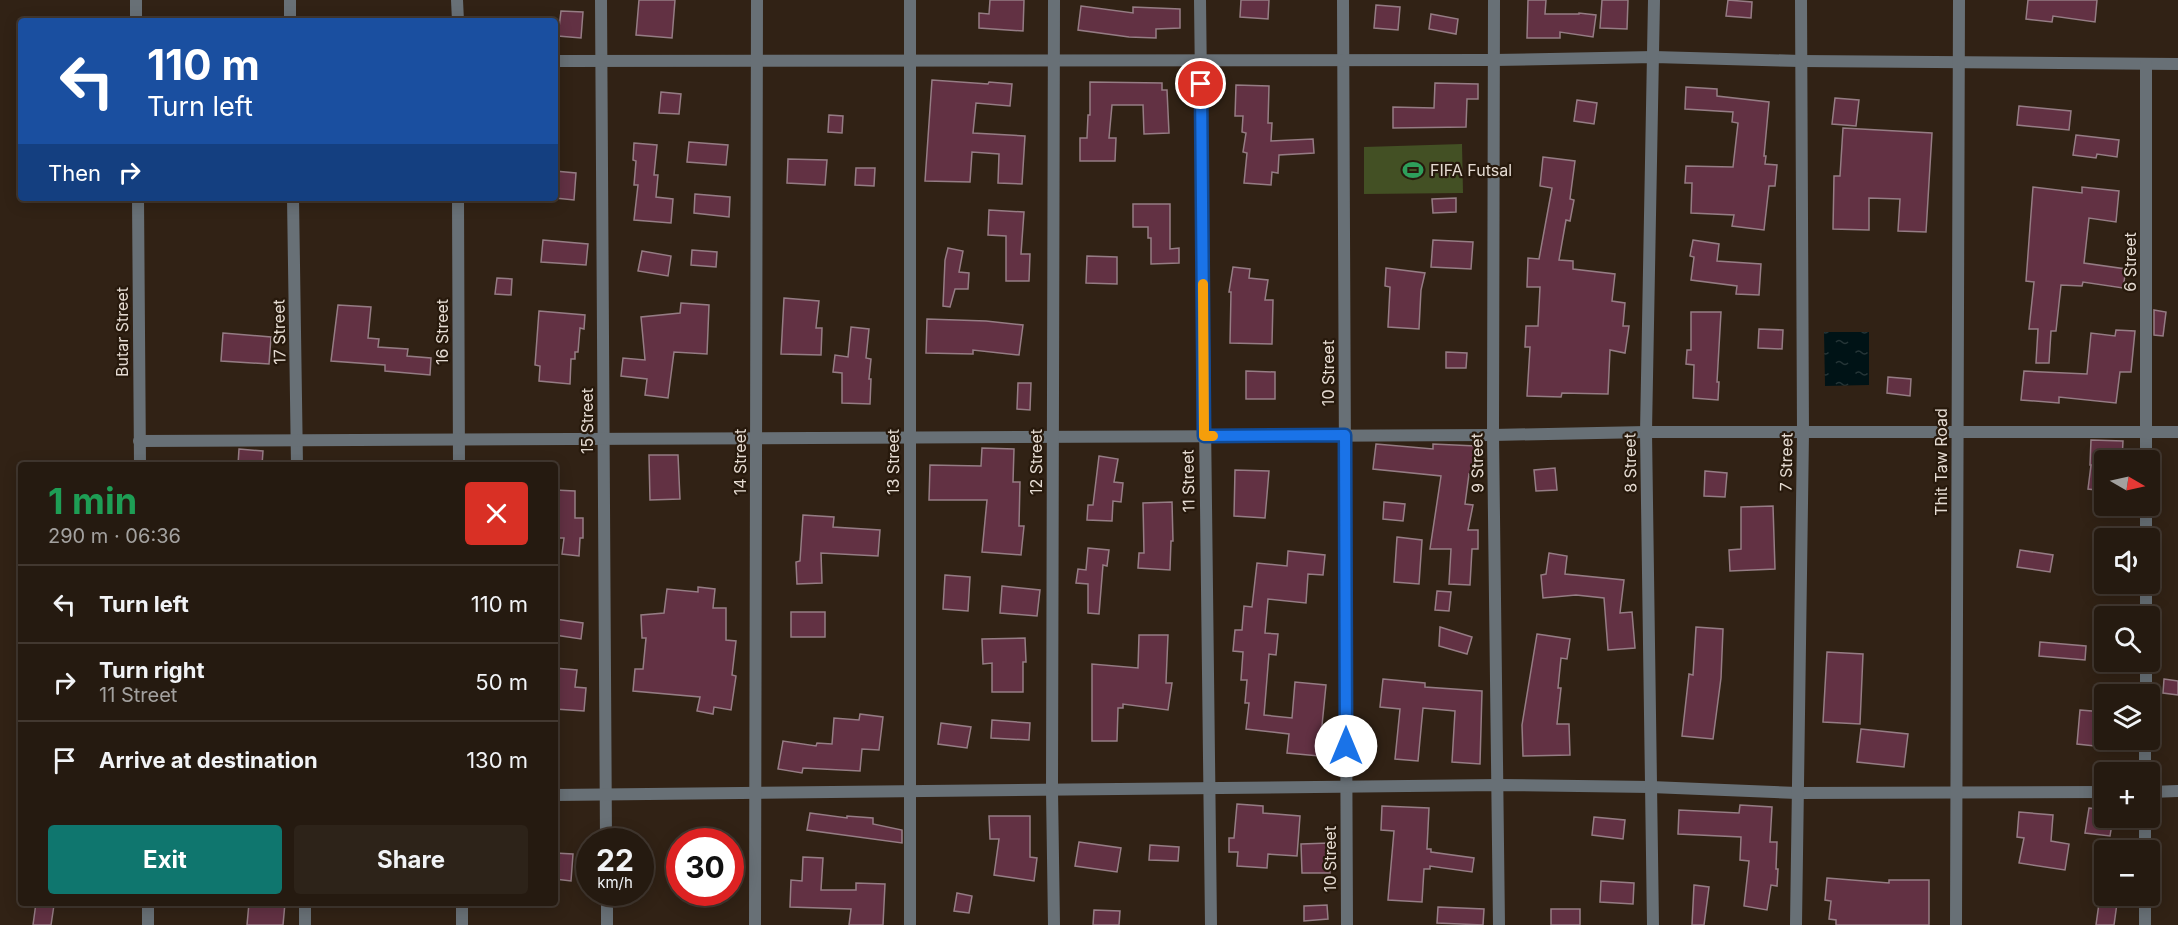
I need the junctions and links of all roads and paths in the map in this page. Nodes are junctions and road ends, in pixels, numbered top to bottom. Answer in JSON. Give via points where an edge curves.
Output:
{"nodes":[{"id":1,"x":136,"y":0,"type":"edge"},
{"id":2,"x":290,"y":0,"type":"edge"},
{"id":3,"x":457,"y":0,"type":"edge"},
{"id":4,"x":601,"y":0,"type":"edge"},
{"id":5,"x":757,"y":0,"type":"edge"},
{"id":6,"x":909,"y":0,"type":"edge"},
{"id":7,"x":1054,"y":0,"type":"edge"},
{"id":8,"x":1200,"y":0,"type":"edge"},
{"id":9,"x":1343,"y":0,"type":"edge"},
{"id":10,"x":1494,"y":0,"type":"edge"},
{"id":11,"x":1654,"y":0,"type":"edge"},
{"id":12,"x":1801,"y":0,"type":"edge"},
{"id":13,"x":1959,"y":0,"type":"edge"},
{"id":14,"x":136,"y":18,"type":"edge"},
{"id":15,"x":290,"y":18,"type":"edge"},
{"id":16,"x":458,"y":18,"type":"edge"},
{"id":17,"x":1654,"y":57,"type":"junction"},
{"id":18,"x":601,"y":60,"type":"junction"},
{"id":19,"x":756,"y":60,"type":"junction"},
{"id":20,"x":909,"y":60,"type":"junction"},
{"id":21,"x":1054,"y":60,"type":"junction"},
{"id":22,"x":1200,"y":60,"type":"junction"},
{"id":23,"x":1344,"y":60,"type":"junction"},
{"id":24,"x":1494,"y":60,"type":"junction"},
{"id":25,"x":558,"y":61,"type":"edge"},
{"id":26,"x":1802,"y":61,"type":"junction"},
{"id":27,"x":1959,"y":63,"type":"junction"},
{"id":28,"x":2146,"y":64,"type":"junction"},
{"id":29,"x":2178,"y":64,"type":"edge"},
{"id":30,"x":138,"y":201,"type":"edge"},
{"id":31,"x":293,"y":201,"type":"edge"},
{"id":32,"x":458,"y":201,"type":"edge"},
{"id":33,"x":1646,"y":432,"type":"junction"},
{"id":34,"x":2146,"y":432,"type":"junction"},
{"id":35,"x":2178,"y":432,"type":"edge"},
{"id":36,"x":1958,"y":433,"type":"junction"},
{"id":37,"x":1803,"y":434,"type":"junction"},
{"id":38,"x":1345,"y":435,"type":"junction"},
{"id":39,"x":1493,"y":435,"type":"junction"},
{"id":40,"x":1204,"y":436,"type":"junction"},
{"id":41,"x":909,"y":437,"type":"junction"},
{"id":42,"x":1053,"y":437,"type":"junction"},
{"id":43,"x":756,"y":438,"type":"junction"},
{"id":44,"x":459,"y":439,"type":"junction"},
{"id":45,"x":604,"y":439,"type":"junction"},
{"id":46,"x":297,"y":440,"type":"junction"},
{"id":47,"x":139,"y":441,"type":"junction"},
{"id":48,"x":2146,"y":450,"type":"edge"},
{"id":49,"x":140,"y":462,"type":"edge"},
{"id":50,"x":297,"y":462,"type":"edge"},
{"id":51,"x":459,"y":462,"type":"edge"},
{"id":52,"x":1499,"y":785,"type":"junction"},
{"id":53,"x":1346,"y":787,"type":"junction"},
{"id":54,"x":1651,"y":787,"type":"junction"},
{"id":55,"x":1208,"y":788,"type":"junction"},
{"id":56,"x":1052,"y":790,"type":"junction"},
{"id":57,"x":909,"y":791,"type":"junction"},
{"id":58,"x":2178,"y":791,"type":"edge"},
{"id":59,"x":2094,"y":792,"type":"edge"},
{"id":60,"x":2160,"y":792,"type":"edge"},
{"id":61,"x":756,"y":793,"type":"junction"},
{"id":62,"x":1797,"y":793,"type":"junction"},
{"id":63,"x":1956,"y":794,"type":"junction"},
{"id":64,"x":558,"y":795,"type":"edge"},
{"id":65,"x":606,"y":795,"type":"junction"},
{"id":66,"x":606,"y":828,"type":"edge"},
{"id":67,"x":148,"y":906,"type":"edge"},
{"id":68,"x":305,"y":906,"type":"edge"},
{"id":69,"x":462,"y":906,"type":"edge"},
{"id":70,"x":607,"y":906,"type":"edge"},
{"id":71,"x":2145,"y":906,"type":"edge"},
{"id":72,"x":148,"y":925,"type":"edge"},
{"id":73,"x":305,"y":925,"type":"edge"},
{"id":74,"x":462,"y":925,"type":"edge"},
{"id":75,"x":607,"y":925,"type":"edge"},
{"id":76,"x":755,"y":925,"type":"edge"},
{"id":77,"x":909,"y":925,"type":"edge"},
{"id":78,"x":1054,"y":925,"type":"edge"},
{"id":79,"x":1211,"y":925,"type":"edge"},
{"id":80,"x":1347,"y":925,"type":"edge"},
{"id":81,"x":1499,"y":925,"type":"edge"},
{"id":82,"x":1653,"y":925,"type":"edge"},
{"id":83,"x":1796,"y":925,"type":"edge"},
{"id":84,"x":1956,"y":925,"type":"edge"},
{"id":85,"x":2145,"y":925,"type":"edge"}],
"edges":[{"from":1,"to":14,"type":"street"},
{"from":2,"to":15,"type":"street"},
{"from":3,"to":16,"type":"street"},
{"from":4,"to":18,"type":"street","name":"15 Street"},
{"from":5,"to":19,"type":"street","name":"14 Street"},
{"from":6,"to":20,"type":"street","name":"13 Street"},
{"from":7,"to":21,"type":"street","name":"12 Street"},
{"from":8,"to":22,"type":"street","name":"11 Street"},
{"from":9,"to":23,"type":"street","name":"10 Street"},
{"from":10,"to":24,"type":"street","name":"9 Street"},
{"from":11,"to":17,"type":"street","name":"8 Street"},
{"from":12,"to":26,"type":"street","name":"7 Street"},
{"from":13,"to":27,"type":"street","name":"Thit Taw Road"},
{"from":17,"to":24,"type":"street"},
{"from":17,"to":26,"type":"street"},
{"from":17,"to":33,"type":"street","name":"8 Street"},
{"from":18,"to":19,"type":"street"},
{"from":18,"to":25,"type":"street"},
{"from":18,"to":45,"type":"street","name":"15 Street"},
{"from":19,"to":20,"type":"street"},
{"from":19,"to":43,"type":"street","name":"14 Street"},
{"from":20,"to":21,"type":"street"},
{"from":20,"to":41,"type":"street","name":"13 Street"},
{"from":21,"to":22,"type":"street"},
{"from":21,"to":42,"type":"street","name":"12 Street"},
{"from":22,"to":23,"type":"street"},
{"from":22,"to":40,"type":"street","name":"11 Street"},
{"from":23,"to":24,"type":"street"},
{"from":23,"to":38,"type":"street","name":"10 Street"},
{"from":24,"to":39,"type":"street","name":"9 Street"},
{"from":26,"to":27,"type":"street"},
{"from":26,"to":37,"type":"street","name":"7 Street"},
{"from":27,"to":28,"type":"street"},
{"from":27,"to":36,"type":"street","name":"Thit Taw Road"},
{"from":28,"to":29,"type":"street"},
{"from":28,"to":34,"type":"street","name":"6 Street"},
{"from":30,"to":47,"type":"street","name":"Butar Street"},
{"from":31,"to":46,"type":"street","name":"17 Street"},
{"from":32,"to":44,"type":"street","name":"16 Street"},
{"from":33,"to":37,"type":"street"},
{"from":33,"to":39,"type":"street"},
{"from":33,"to":54,"type":"street","name":"8 Street"},
{"from":34,"to":35,"type":"street"},
{"from":34,"to":36,"type":"street"},
{"from":34,"to":48,"type":"street","name":"6 Street"},
{"from":36,"to":37,"type":"street"},
{"from":36,"to":63,"type":"street","name":"Thit Taw Road"},
{"from":37,"to":62,"type":"street","name":"7 Street"},
{"from":38,"to":39,"type":"street"},
{"from":38,"to":40,"type":"street"},
{"from":38,"to":53,"type":"street","name":"10 Street"},
{"from":39,"to":52,"type":"street","name":"9 Street"},
{"from":40,"to":42,"type":"street"},
{"from":40,"to":55,"type":"street","name":"11 Street"},
{"from":41,"to":42,"type":"street"},
{"from":41,"to":43,"type":"street"},
{"from":41,"to":57,"type":"street","name":"13 Street"},
{"from":42,"to":56,"type":"street","name":"12 Street"},
{"from":43,"to":45,"type":"street"},
{"from":43,"to":61,"type":"street","name":"14 Street"},
{"from":44,"to":45,"type":"street"},
{"from":44,"to":46,"type":"street"},
{"from":44,"to":51,"type":"street","name":"16 Street"},
{"from":45,"to":65,"type":"street","name":"15 Street"},
{"from":46,"to":47,"type":"street"},
{"from":46,"to":50,"type":"street","name":"17 Street"},
{"from":47,"to":49,"type":"street","name":"Butar Street"},
{"from":52,"to":53,"type":"street"},
{"from":52,"to":54,"type":"street"},
{"from":52,"to":81,"type":"street","name":"9 Street"},
{"from":53,"to":55,"type":"street"},
{"from":53,"to":80,"type":"street","name":"10 Street"},
{"from":54,"to":62,"type":"street"},
{"from":54,"to":82,"type":"street","name":"8 Street"},
{"from":55,"to":56,"type":"street"},
{"from":55,"to":79,"type":"street","name":"11 Street"},
{"from":56,"to":57,"type":"street"},
{"from":56,"to":78,"type":"street","name":"12 Street"},
{"from":57,"to":61,"type":"street"},
{"from":57,"to":77,"type":"street","name":"13 Street"},
{"from":58,"to":60,"type":"street"},
{"from":59,"to":63,"type":"street"},
{"from":61,"to":65,"type":"street"},
{"from":61,"to":76,"type":"street","name":"14 Street"},
{"from":62,"to":63,"type":"street"},
{"from":62,"to":83,"type":"street","name":"7 Street"},
{"from":63,"to":84,"type":"street","name":"Thit Taw Road"},
{"from":64,"to":65,"type":"street"},
{"from":65,"to":66,"type":"street","name":"15 Street"},
{"from":67,"to":72,"type":"street"},
{"from":68,"to":73,"type":"street"},
{"from":69,"to":74,"type":"street"},
{"from":70,"to":75,"type":"street"},
{"from":71,"to":85,"type":"street"}]}
